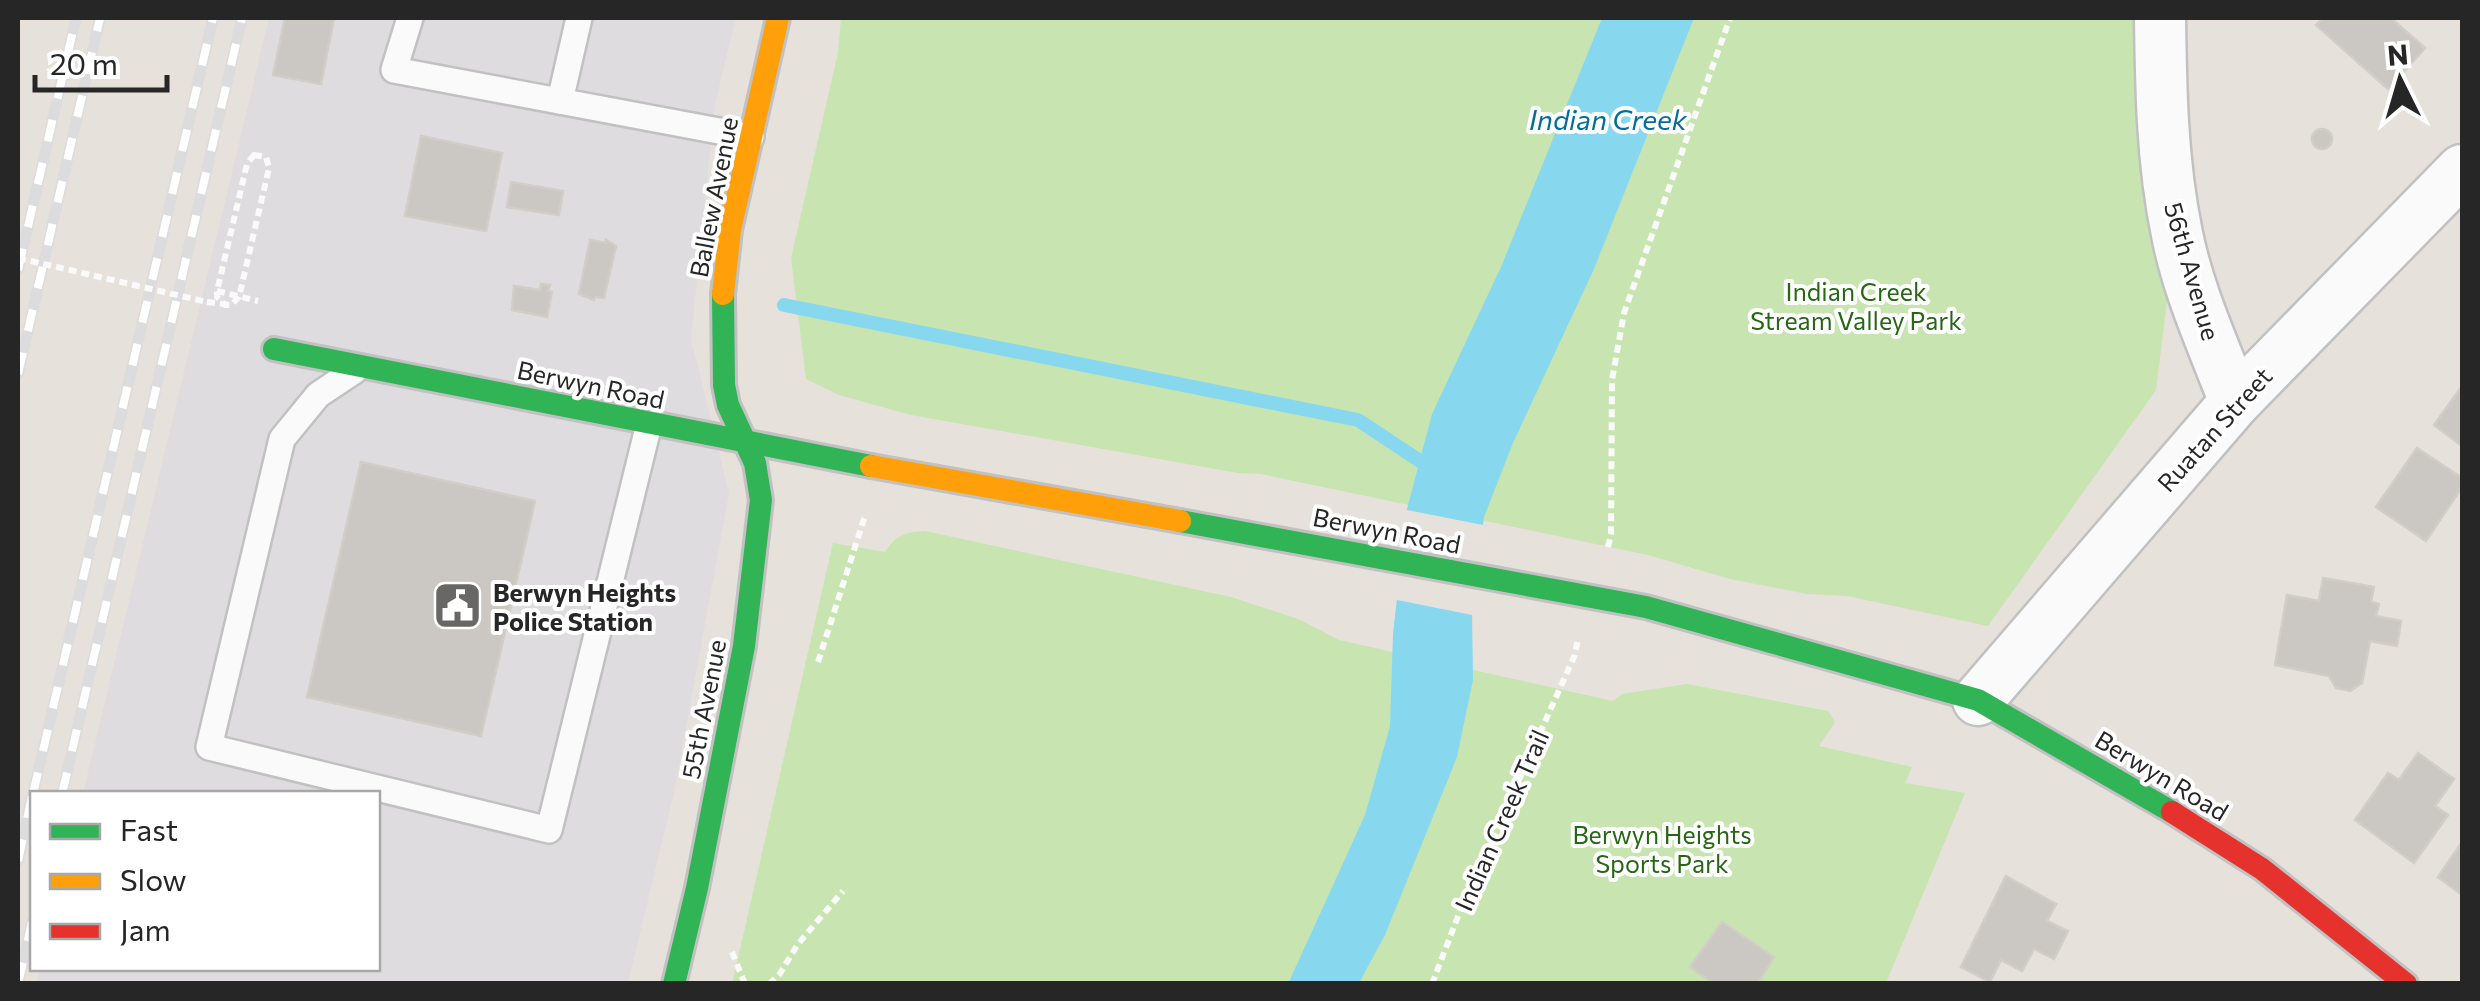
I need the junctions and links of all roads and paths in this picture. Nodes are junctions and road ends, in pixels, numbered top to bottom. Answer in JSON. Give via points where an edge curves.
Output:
{"nodes":[{"id":1,"x":410,"y":18,"type":"edge"},
{"id":2,"x":579,"y":18,"type":"edge"},
{"id":3,"x":778,"y":18,"type":"edge"},
{"id":4,"x":1730,"y":18,"type":"edge"},
{"id":5,"x":2160,"y":18,"type":"edge"},
{"id":6,"x":560,"y":100,"type":"junction"},
{"id":7,"x":751,"y":137,"type":"junction"},
{"id":8,"x":262,"y":157,"type":"junction"},
{"id":9,"x":2462,"y":170,"type":"edge"},
{"id":10,"x":18,"y":258,"type":"edge"},
{"id":11,"x":228,"y":303,"type":"junction"},
{"id":12,"x":255,"y":313,"type":"dead end"},
{"id":13,"x":274,"y":348,"type":"dead end"},
{"id":14,"x":362,"y":365,"type":"junction"},
{"id":15,"x":2235,"y":402,"type":"junction"},
{"id":16,"x":648,"y":424,"type":"junction"},
{"id":17,"x":746,"y":444,"type":"junction"},
{"id":18,"x":870,"y":500,"type":"dead end"},
{"id":19,"x":1611,"y":534,"type":"dead end"},
{"id":20,"x":1574,"y":657,"type":"dead end"},
{"id":21,"x":818,"y":662,"type":"dead end"},
{"id":22,"x":1978,"y":700,"type":"junction"},
{"id":23,"x":842,"y":891,"type":"dead end"},
{"id":24,"x":674,"y":984,"type":"edge"},
{"id":25,"x":768,"y":984,"type":"edge"},
{"id":26,"x":1432,"y":984,"type":"edge"},
{"id":27,"x":2406,"y":984,"type":"edge"}],
"edges":[{"from":1,"to":6,"type":"lane","via":[[394,70]]},
{"from":2,"to":6,"type":"lane"},
{"from":3,"to":7,"type":"street","name":"Ballew Avenue"},
{"from":4,"to":19,"type":"path","via":[[1624,312],[1612,380]]},
{"from":5,"to":15,"type":"street","name":"56th Avenue","via":[[2162,145],[2177,237]]},
{"from":6,"to":7,"type":"lane"},
{"from":7,"to":17,"type":"street","name":"Ballew Avenue","via":[[723,277],[724,386]]},
{"from":8,"to":11,"type":"path","bridge":true,"via":[[265,186]]},
{"from":8,"to":11,"type":"path","bridge":true,"via":[[246,164],[217,291]]},
{"from":8,"to":12,"type":"path","bridge":true,"via":[[246,163],[217,290],[258,300]]},
{"from":9,"to":15,"type":"street","name":"Ruatan Street"},
{"from":10,"to":11,"type":"path","bridge":true},
{"from":13,"to":14,"type":"street","name":"Berwyn Road"},
{"from":14,"to":16,"type":"street","name":"Berwyn Road"},
{"from":14,"to":16,"type":"lane","via":[[318,395],[282,439],[209,747],[549,830]]},
{"from":15,"to":22,"type":"street","name":"Ruatan Street"},
{"from":16,"to":17,"type":"street","name":"Berwyn Road"},
{"from":17,"to":22,"type":"street","name":"Berwyn Road","via":[[1646,607]]},
{"from":17,"to":24,"type":"street","name":"55th Avenue","via":[[761,500],[744,646]]},
{"from":18,"to":21,"type":"path"},
{"from":20,"to":26,"type":"path","name":"Indian Creek Trail"},
{"from":22,"to":27,"type":"street","name":"Berwyn Road","via":[[2262,869]]},
{"from":23,"to":25,"type":"path"}]}
